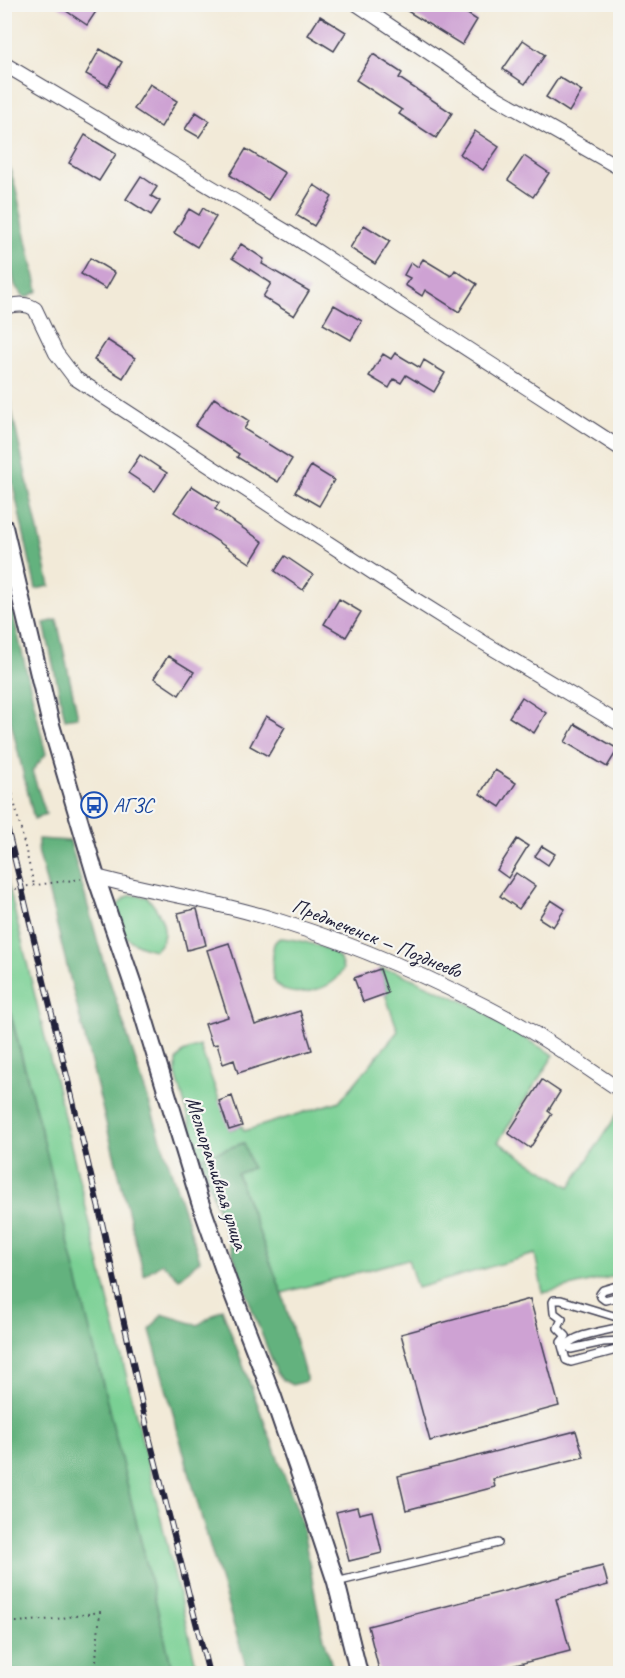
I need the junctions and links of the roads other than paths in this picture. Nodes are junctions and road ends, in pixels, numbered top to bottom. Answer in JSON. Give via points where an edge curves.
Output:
{"nodes":[{"id":1,"x":357,"y":4,"type":"edge"},
{"id":2,"x":4,"y":64,"type":"edge"},
{"id":3,"x":621,"y":168,"type":"edge"},
{"id":4,"x":4,"y":307,"type":"edge"},
{"id":5,"x":621,"y":448,"type":"edge"},
{"id":6,"x":4,"y":527,"type":"edge"},
{"id":7,"x":621,"y":724,"type":"edge"},
{"id":8,"x":96,"y":877,"type":"junction"},
{"id":9,"x":621,"y":1090,"type":"edge"},
{"id":10,"x":621,"y":1285,"type":"edge"},
{"id":11,"x":621,"y":1296,"type":"edge"},
{"id":12,"x":621,"y":1318,"type":"edge"},
{"id":13,"x":621,"y":1327,"type":"edge"},
{"id":14,"x":621,"y":1341,"type":"edge"},
{"id":15,"x":621,"y":1349,"type":"edge"},
{"id":16,"x":498,"y":1543,"type":"dead end"},
{"id":17,"x":336,"y":1582,"type":"junction"},
{"id":18,"x":359,"y":1674,"type":"edge"}],
"edges":[{"from":1,"to":3,"type":"street","via":[[497,98]]},
{"from":2,"to":5,"type":"street","via":[[290,234]]},
{"from":4,"to":7,"type":"street","via":[[19,304],[35,309],[56,353],[75,378],[413,598]]},
{"from":6,"to":8,"type":"street","name":"Мелиоративная улица","via":[[62,768]]},
{"from":8,"to":9,"type":"street","name":"Предтеченск — Позднеево","via":[[252,913],[371,954],[514,1022]]},
{"from":8,"to":17,"type":"street","name":"Мелиоративная улица","via":[[139,1001],[200,1202],[273,1397]]},
{"from":10,"to":11,"type":"lane","via":[[600,1294],[605,1300]]},
{"from":12,"to":15,"type":"lane","via":[[561,1300],[553,1302],[555,1313],[562,1319],[558,1328],[566,1335],[561,1342],[568,1362]]},
{"from":13,"to":14,"type":"lane","via":[[577,1338],[567,1345],[571,1349]]},
{"from":16,"to":17,"type":"lane"},
{"from":17,"to":18,"type":"street","name":"Мелиоративная улица"}]}
